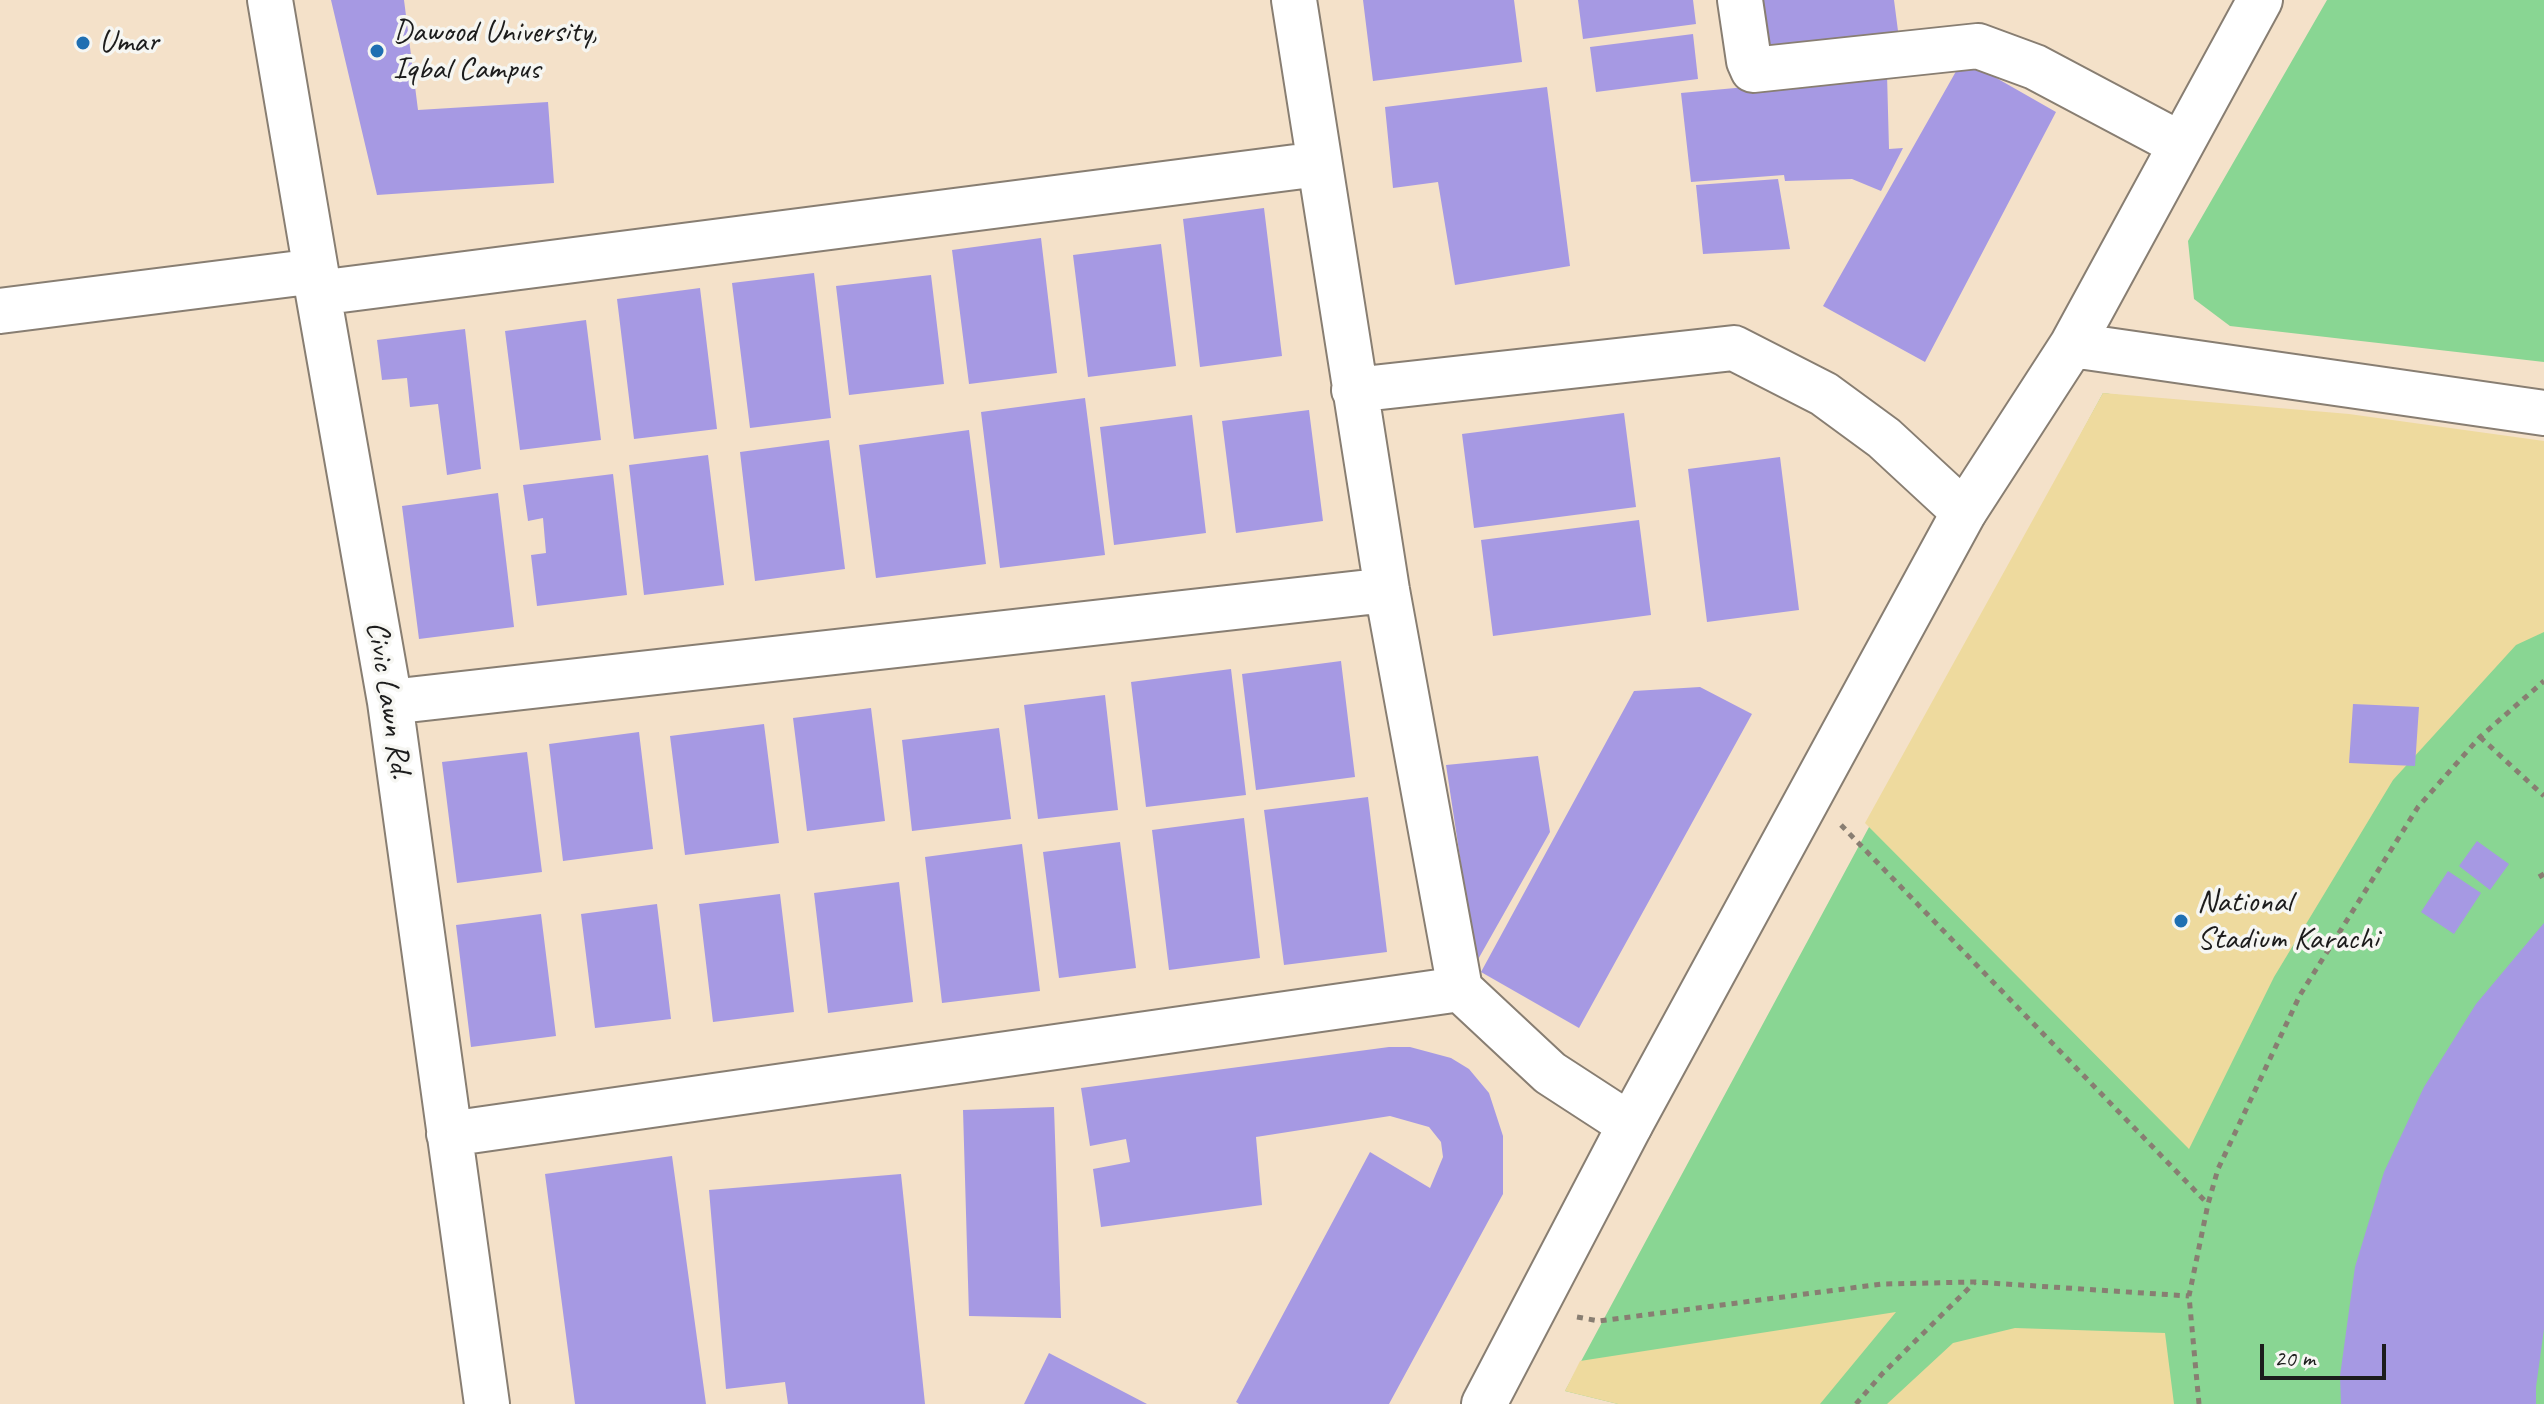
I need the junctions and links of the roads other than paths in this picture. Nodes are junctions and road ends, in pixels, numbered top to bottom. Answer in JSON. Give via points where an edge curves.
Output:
{"nodes":[{"id":1,"x":270,"y":0,"type":"edge"},
{"id":2,"x":1294,"y":0,"type":"edge"},
{"id":3,"x":1740,"y":0,"type":"edge"},
{"id":4,"x":2260,"y":0,"type":"edge"},
{"id":5,"x":2180,"y":144,"type":"junction"},
{"id":6,"x":1319,"y":164,"type":"junction"},
{"id":7,"x":317,"y":282,"type":"junction"},
{"id":8,"x":0,"y":311,"type":"edge"},
{"id":9,"x":2072,"y":345,"type":"junction"},
{"id":10,"x":1354,"y":390,"type":"junction"},
{"id":11,"x":2544,"y":413,"type":"edge"},
{"id":12,"x":1964,"y":512,"type":"junction"},
{"id":13,"x":1387,"y":590,"type":"junction"},
{"id":14,"x":390,"y":702,"type":"junction"},
{"id":15,"x":1460,"y":989,"type":"junction"},
{"id":16,"x":1630,"y":1125,"type":"junction"},
{"id":17,"x":449,"y":1134,"type":"junction"},
{"id":18,"x":487,"y":1404,"type":"edge"},
{"id":19,"x":1484,"y":1404,"type":"edge"}],
"edges":[{"from":1,"to":7,"type":"street","name":"Civic Lawn Rd."},
{"from":2,"to":6,"type":"street"},
{"from":3,"to":5,"type":"street","via":[[1753,70],[1978,46],[2035,67]]},
{"from":4,"to":5,"type":"street"},
{"from":5,"to":9,"type":"street"},
{"from":6,"to":7,"type":"street"},
{"from":6,"to":10,"type":"street"},
{"from":7,"to":8,"type":"street"},
{"from":7,"to":14,"type":"street","name":"Civic Lawn Rd."},
{"from":9,"to":11,"type":"street"},
{"from":9,"to":12,"type":"street"},
{"from":10,"to":12,"type":"street","via":[[1734,348],[1824,394],[1884,438]]},
{"from":10,"to":13,"type":"street"},
{"from":12,"to":16,"type":"street"},
{"from":13,"to":14,"type":"street"},
{"from":13,"to":15,"type":"street"},
{"from":14,"to":17,"type":"street","name":"Civic Lawn Rd."},
{"from":15,"to":16,"type":"street","via":[[1550,1073]]},
{"from":15,"to":17,"type":"street"},
{"from":16,"to":19,"type":"street"},
{"from":17,"to":18,"type":"street","name":"Civic Lawn Rd."}]}
